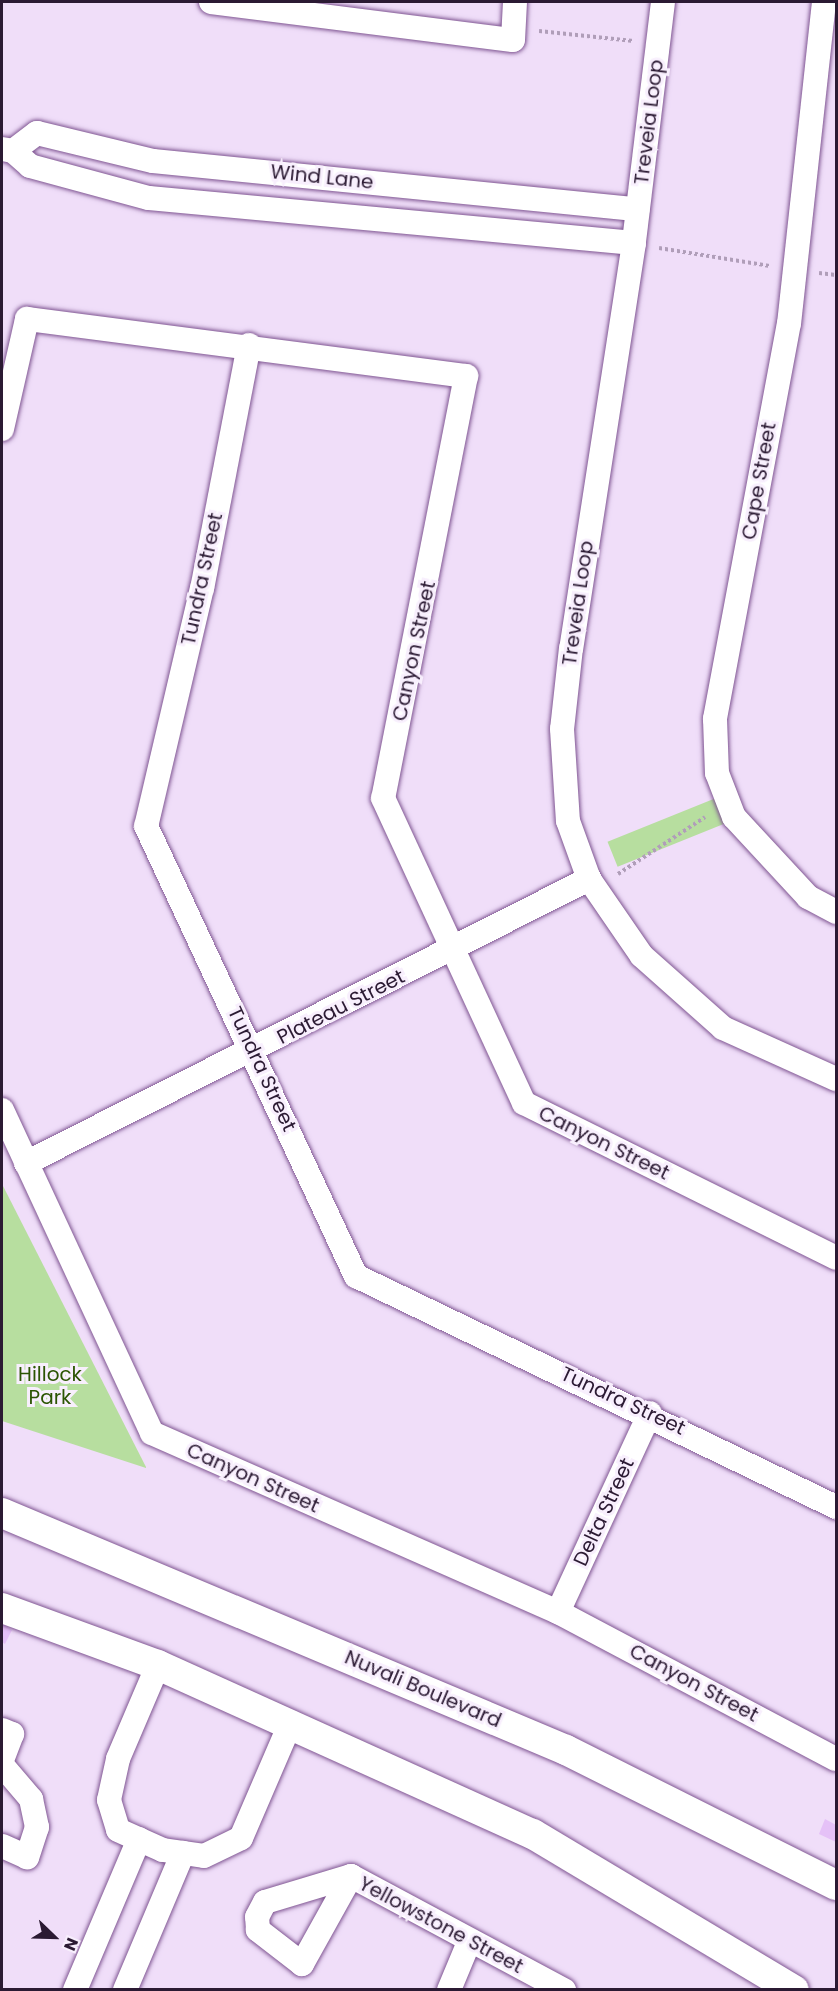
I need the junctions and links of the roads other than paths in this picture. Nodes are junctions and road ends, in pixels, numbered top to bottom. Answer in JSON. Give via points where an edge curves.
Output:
{"nodes":[{"id":1,"x":211,"y":2,"type":"edge"},
{"id":2,"x":515,"y":2,"type":"edge"},
{"id":3,"x":663,"y":2,"type":"edge"},
{"id":4,"x":824,"y":2,"type":"edge"},
{"id":5,"x":297,"y":7,"type":"edge"},
{"id":6,"x":7,"y":150,"type":"edge"},
{"id":7,"x":638,"y":209,"type":"junction"},
{"id":8,"x":634,"y":243,"type":"junction"},
{"id":9,"x":249,"y":345,"type":"junction"},
{"id":10,"x":2,"y":429,"type":"edge"},
{"id":11,"x":592,"y":884,"type":"junction"},
{"id":12,"x":837,"y":912,"type":"edge"},
{"id":13,"x":451,"y":952,"type":"junction"},
{"id":14,"x":254,"y":1051,"type":"junction"},
{"id":15,"x":837,"y":1079,"type":"edge"},
{"id":16,"x":2,"y":1110,"type":"edge"},
{"id":17,"x":26,"y":1163,"type":"junction"},
{"id":18,"x":837,"y":1258,"type":"edge"},
{"id":19,"x":650,"y":1413,"type":"junction"},
{"id":20,"x":837,"y":1507,"type":"edge"},
{"id":21,"x":2,"y":1513,"type":"edge"},
{"id":22,"x":2,"y":1608,"type":"edge"},
{"id":23,"x":558,"y":1612,"type":"junction"},
{"id":24,"x":158,"y":1665,"type":"junction"},
{"id":25,"x":291,"y":1722,"type":"junction"},
{"id":26,"x":7,"y":1732,"type":"edge"},
{"id":27,"x":837,"y":1759,"type":"edge"},
{"id":28,"x":2,"y":1760,"type":"edge"},
{"id":29,"x":2,"y":1765,"type":"edge"},
{"id":30,"x":139,"y":1839,"type":"junction"},
{"id":31,"x":2,"y":1846,"type":"edge"},
{"id":32,"x":183,"y":1852,"type":"junction"},
{"id":33,"x":351,"y":1876,"type":"dead end"},
{"id":34,"x":837,"y":1885,"type":"edge"},
{"id":35,"x":470,"y":1942,"type":"junction"},
{"id":36,"x":75,"y":1989,"type":"edge"},
{"id":37,"x":124,"y":1989,"type":"edge"},
{"id":38,"x":449,"y":1989,"type":"edge"},
{"id":39,"x":564,"y":1989,"type":"edge"},
{"id":40,"x":794,"y":1989,"type":"edge"}],
"edges":[{"from":1,"to":5,"type":"street"},
{"from":2,"to":5,"type":"street","via":[[513,40]]},
{"from":3,"to":7,"type":"street","name":"Treveia Loop"},
{"from":4,"to":12,"type":"street","name":"Cape Street","via":[[794,270],[715,719],[717,773],[728,802],[770,862],[808,897]]},
{"from":6,"to":7,"type":"street","name":"Wind Lane","via":[[37,133],[153,160]]},
{"from":6,"to":8,"type":"street","name":"Wind Lane","via":[[30,166],[149,198]]},
{"from":7,"to":8,"type":"street","name":"Treveia Loop"},
{"from":8,"to":11,"type":"street","name":"Treveia Loop","via":[[562,729],[568,821]]},
{"from":9,"to":10,"type":"street","name":"Canyon Street","via":[[27,318]]},
{"from":9,"to":13,"type":"street","name":"Canyon Street","via":[[466,376],[383,798]]},
{"from":9,"to":14,"type":"street","name":"Tundra Street","via":[[202,588],[146,826]]},
{"from":11,"to":13,"type":"street","name":"Plateau Street"},
{"from":11,"to":15,"type":"street","name":"Treveia Loop","via":[[642,956],[723,1028]]},
{"from":13,"to":14,"type":"street","name":"Plateau Street"},
{"from":13,"to":18,"type":"street","name":"Canyon Street","via":[[524,1103]]},
{"from":14,"to":17,"type":"street","name":"Plateau Street"},
{"from":14,"to":19,"type":"street","name":"Tundra Street","via":[[356,1276]]},
{"from":16,"to":17,"type":"street","name":"Canyon Street"},
{"from":17,"to":23,"type":"street","name":"Canyon Street","via":[[152,1433]]},
{"from":19,"to":20,"type":"street","name":"Tundra Street"},
{"from":19,"to":23,"type":"street","name":"Delta Street"},
{"from":21,"to":34,"type":"street","name":"Nuvali Boulevard","via":[[567,1750]]},
{"from":22,"to":24,"type":"street"},
{"from":23,"to":27,"type":"street","name":"Canyon Street"},
{"from":24,"to":25,"type":"street"},
{"from":24,"to":30,"type":"street","via":[[118,1759],[109,1800],[118,1830]]},
{"from":25,"to":32,"type":"street","via":[[241,1838],[204,1856]]},
{"from":25,"to":40,"type":"street","via":[[533,1834]]},
{"from":26,"to":28,"type":"street"},
{"from":29,"to":31,"type":"street","via":[[31,1799],[37,1827],[27,1857]]},
{"from":30,"to":32,"type":"street"},
{"from":30,"to":36,"type":"street"},
{"from":32,"to":37,"type":"street"},
{"from":33,"to":35,"type":"street","name":"Yellowstone Street"},
{"from":35,"to":38,"type":"street"},
{"from":35,"to":39,"type":"street","name":"Yellowstone Street"}]}
